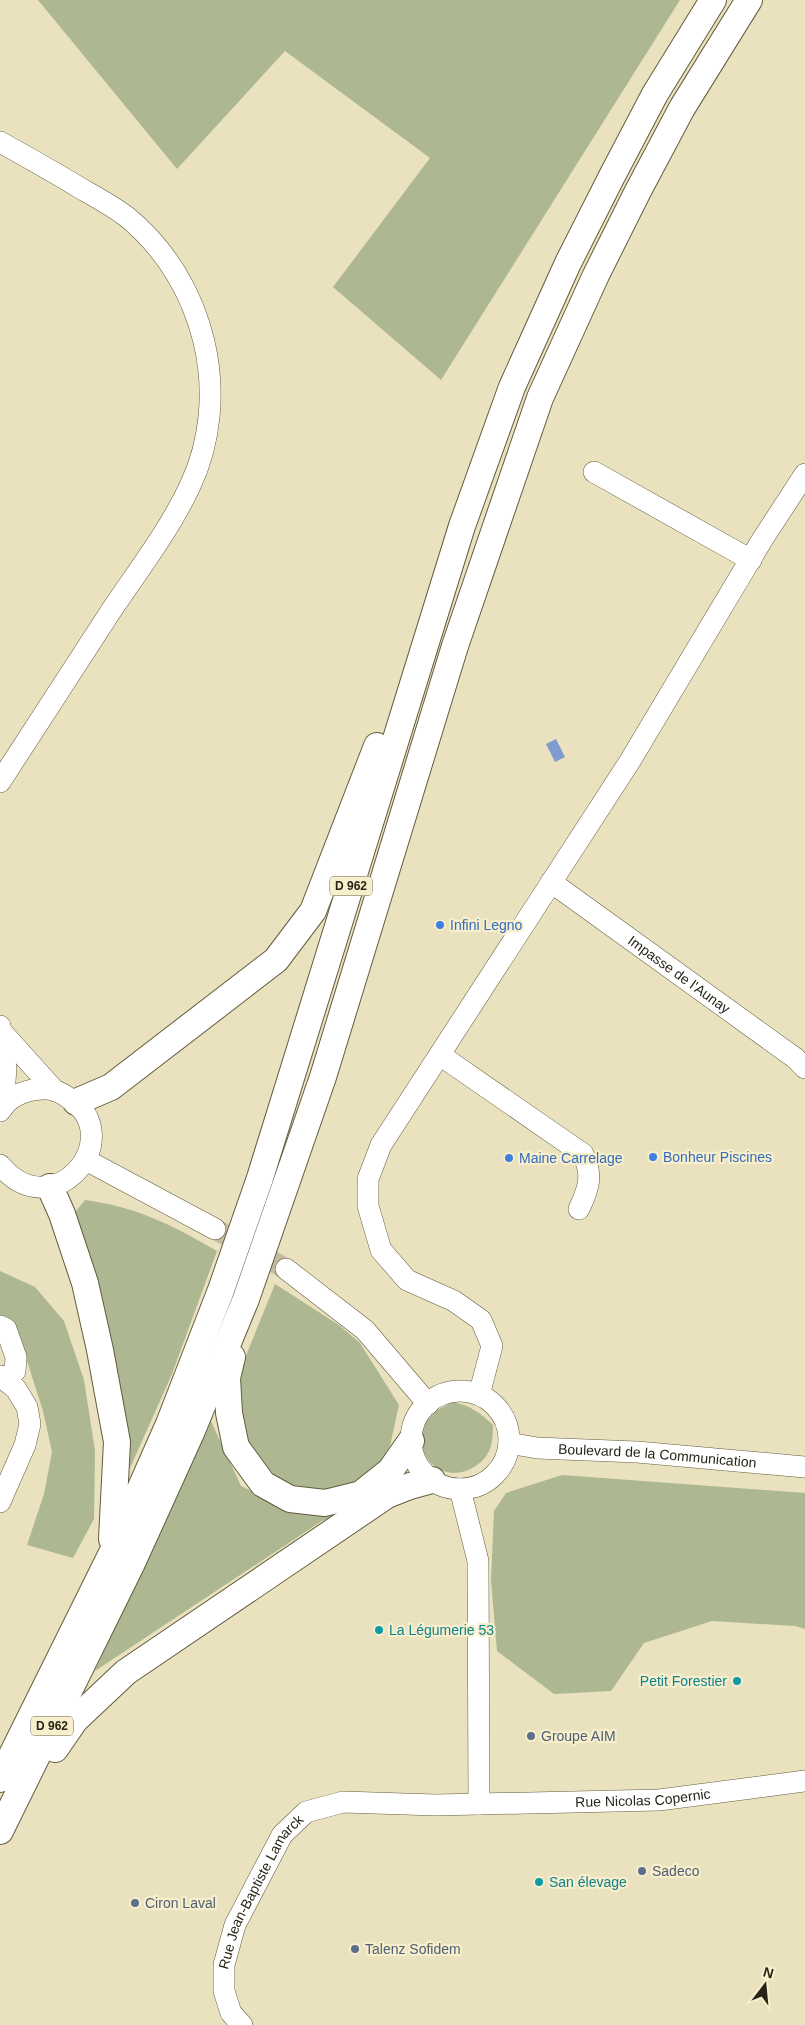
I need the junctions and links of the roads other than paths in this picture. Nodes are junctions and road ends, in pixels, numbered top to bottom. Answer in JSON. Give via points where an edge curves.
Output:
{"nodes":[{"id":1,"x":713,"y":0,"type":"edge"},
{"id":2,"x":749,"y":0,"type":"edge"},
{"id":3,"x":0,"y":142,"type":"edge"},
{"id":4,"x":496,"y":429,"type":"junction"},
{"id":5,"x":594,"y":472,"type":"dead end"},
{"id":6,"x":805,"y":474,"type":"edge"},
{"id":7,"x":751,"y":560,"type":"junction"},
{"id":8,"x":0,"y":782,"type":"edge"},
{"id":9,"x":551,"y":882,"type":"junction"},
{"id":10,"x":1,"y":1029,"type":"edge"},
{"id":11,"x":440,"y":1055,"type":"junction"},
{"id":12,"x":805,"y":1068,"type":"edge"},
{"id":13,"x":65,"y":1097,"type":"junction"},
{"id":14,"x":1,"y":1109,"type":"edge"},
{"id":15,"x":86,"y":1160,"type":"junction"},
{"id":16,"x":0,"y":1165,"type":"edge"},
{"id":17,"x":50,"y":1187,"type":"junction"},
{"id":18,"x":579,"y":1209,"type":"dead end"},
{"id":19,"x":215,"y":1229,"type":"tunnel mouth"},
{"id":20,"x":286,"y":1269,"type":"tunnel mouth"},
{"id":21,"x":246,"y":1299,"type":"junction"},
{"id":22,"x":0,"y":1326,"type":"edge"},
{"id":23,"x":6,"y":1381,"type":"edge"},
{"id":24,"x":479,"y":1395,"type":"junction"},
{"id":25,"x":428,"y":1404,"type":"junction"},
{"id":26,"x":412,"y":1442,"type":"junction"},
{"id":27,"x":509,"y":1442,"type":"junction"},
{"id":28,"x":805,"y":1467,"type":"edge"},
{"id":29,"x":432,"y":1480,"type":"junction"},
{"id":30,"x":460,"y":1489,"type":"junction"},
{"id":31,"x":0,"y":1502,"type":"edge"},
{"id":32,"x":111,"y":1555,"type":"junction"},
{"id":33,"x":0,"y":1779,"type":"edge"},
{"id":34,"x":805,"y":1781,"type":"edge"},
{"id":35,"x":479,"y":1804,"type":"junction"},
{"id":36,"x":5,"y":1822,"type":"edge"},
{"id":37,"x":242,"y":2025,"type":"edge"}],
"edges":[{"from":1,"to":4,"type":"main road","number":"D 962","via":[[655,94],[590,220],[530,345]]},
{"from":2,"to":21,"type":"main road","number":"D 962","via":[[682,108],[638,190],[540,398],[455,646],[323,1077]]},
{"from":3,"to":8,"type":"street","via":[[108,204],[147,235],[172,270],[196,313],[206,342],[210,387],[204,445],[190,486]]},
{"from":4,"to":13,"type":"main road","via":[[313,912],[276,960],[111,1086]]},
{"from":4,"to":32,"type":"main road","number":"D 962","via":[[426,640],[257,1187],[221,1290],[168,1424]]},
{"from":5,"to":7,"type":"street"},
{"from":6,"to":7,"type":"street"},
{"from":7,"to":9,"type":"street","via":[[630,761]]},
{"from":9,"to":11,"type":"street"},
{"from":9,"to":12,"type":"street","name":"Impasse de l'Aunay"},
{"from":10,"to":13,"type":"street"},
{"from":10,"to":14,"type":"street","via":[[6,1068]]},
{"from":11,"to":18,"type":"street","via":[[583,1154],[591,1180]]},
{"from":11,"to":24,"type":"street","via":[[381,1145],[368,1179],[368,1206],[381,1250],[407,1280],[454,1301],[481,1320],[492,1346]]},
{"from":13,"to":14,"type":"street","via":[[45,1088],[28,1090],[14,1096]]},
{"from":13,"to":15,"type":"street","via":[[85,1115],[90,1130]]},
{"from":15,"to":17,"type":"street","via":[[77,1173]]},
{"from":15,"to":19,"type":"street"},
{"from":16,"to":17,"type":"street","via":[[20,1183]]},
{"from":17,"to":32,"type":"main road","via":[[85,1283],[117,1442]]},
{"from":20,"to":25,"type":"street","via":[[365,1330]]},
{"from":21,"to":26,"type":"main road","via":[[227,1378],[229,1414],[236,1448],[263,1484],[290,1499],[325,1503],[361,1494],[390,1471]]},
{"from":21,"to":36,"type":"main road","number":"D 962","via":[[136,1555]]},
{"from":22,"to":23,"type":"street","via":[[6,1329],[16,1357],[15,1371]]},
{"from":23,"to":31,"type":"street","via":[[27,1406],[30,1424],[25,1445]]},
{"from":24,"to":25,"type":"street","via":[[452,1392]]},
{"from":24,"to":27,"type":"street","via":[[502,1414]]},
{"from":25,"to":26,"type":"street","via":[[413,1428]]},
{"from":26,"to":29,"type":"street","via":[[414,1456]]},
{"from":27,"to":28,"type":"street","name":"Boulevard de la Communication","via":[[537,1448],[637,1452]]},
{"from":27,"to":30,"type":"street","via":[[506,1457],[494,1475],[474,1487]]},
{"from":29,"to":30,"type":"street"},
{"from":29,"to":36,"type":"main road","via":[[388,1495],[126,1672],[75,1720]]},
{"from":30,"to":35,"type":"street","via":[[478,1561]]},
{"from":32,"to":33,"type":"main road","number":"D 962"},
{"from":34,"to":35,"type":"street","name":"Rue Nicolas Copernic","via":[[659,1800]]},
{"from":35,"to":37,"type":"street","name":"Rue Jean-Baptiste Lamarck","via":[[343,1802],[306,1812],[282,1835],[235,1925],[224,1966],[224,1991],[231,2013]]}]}
